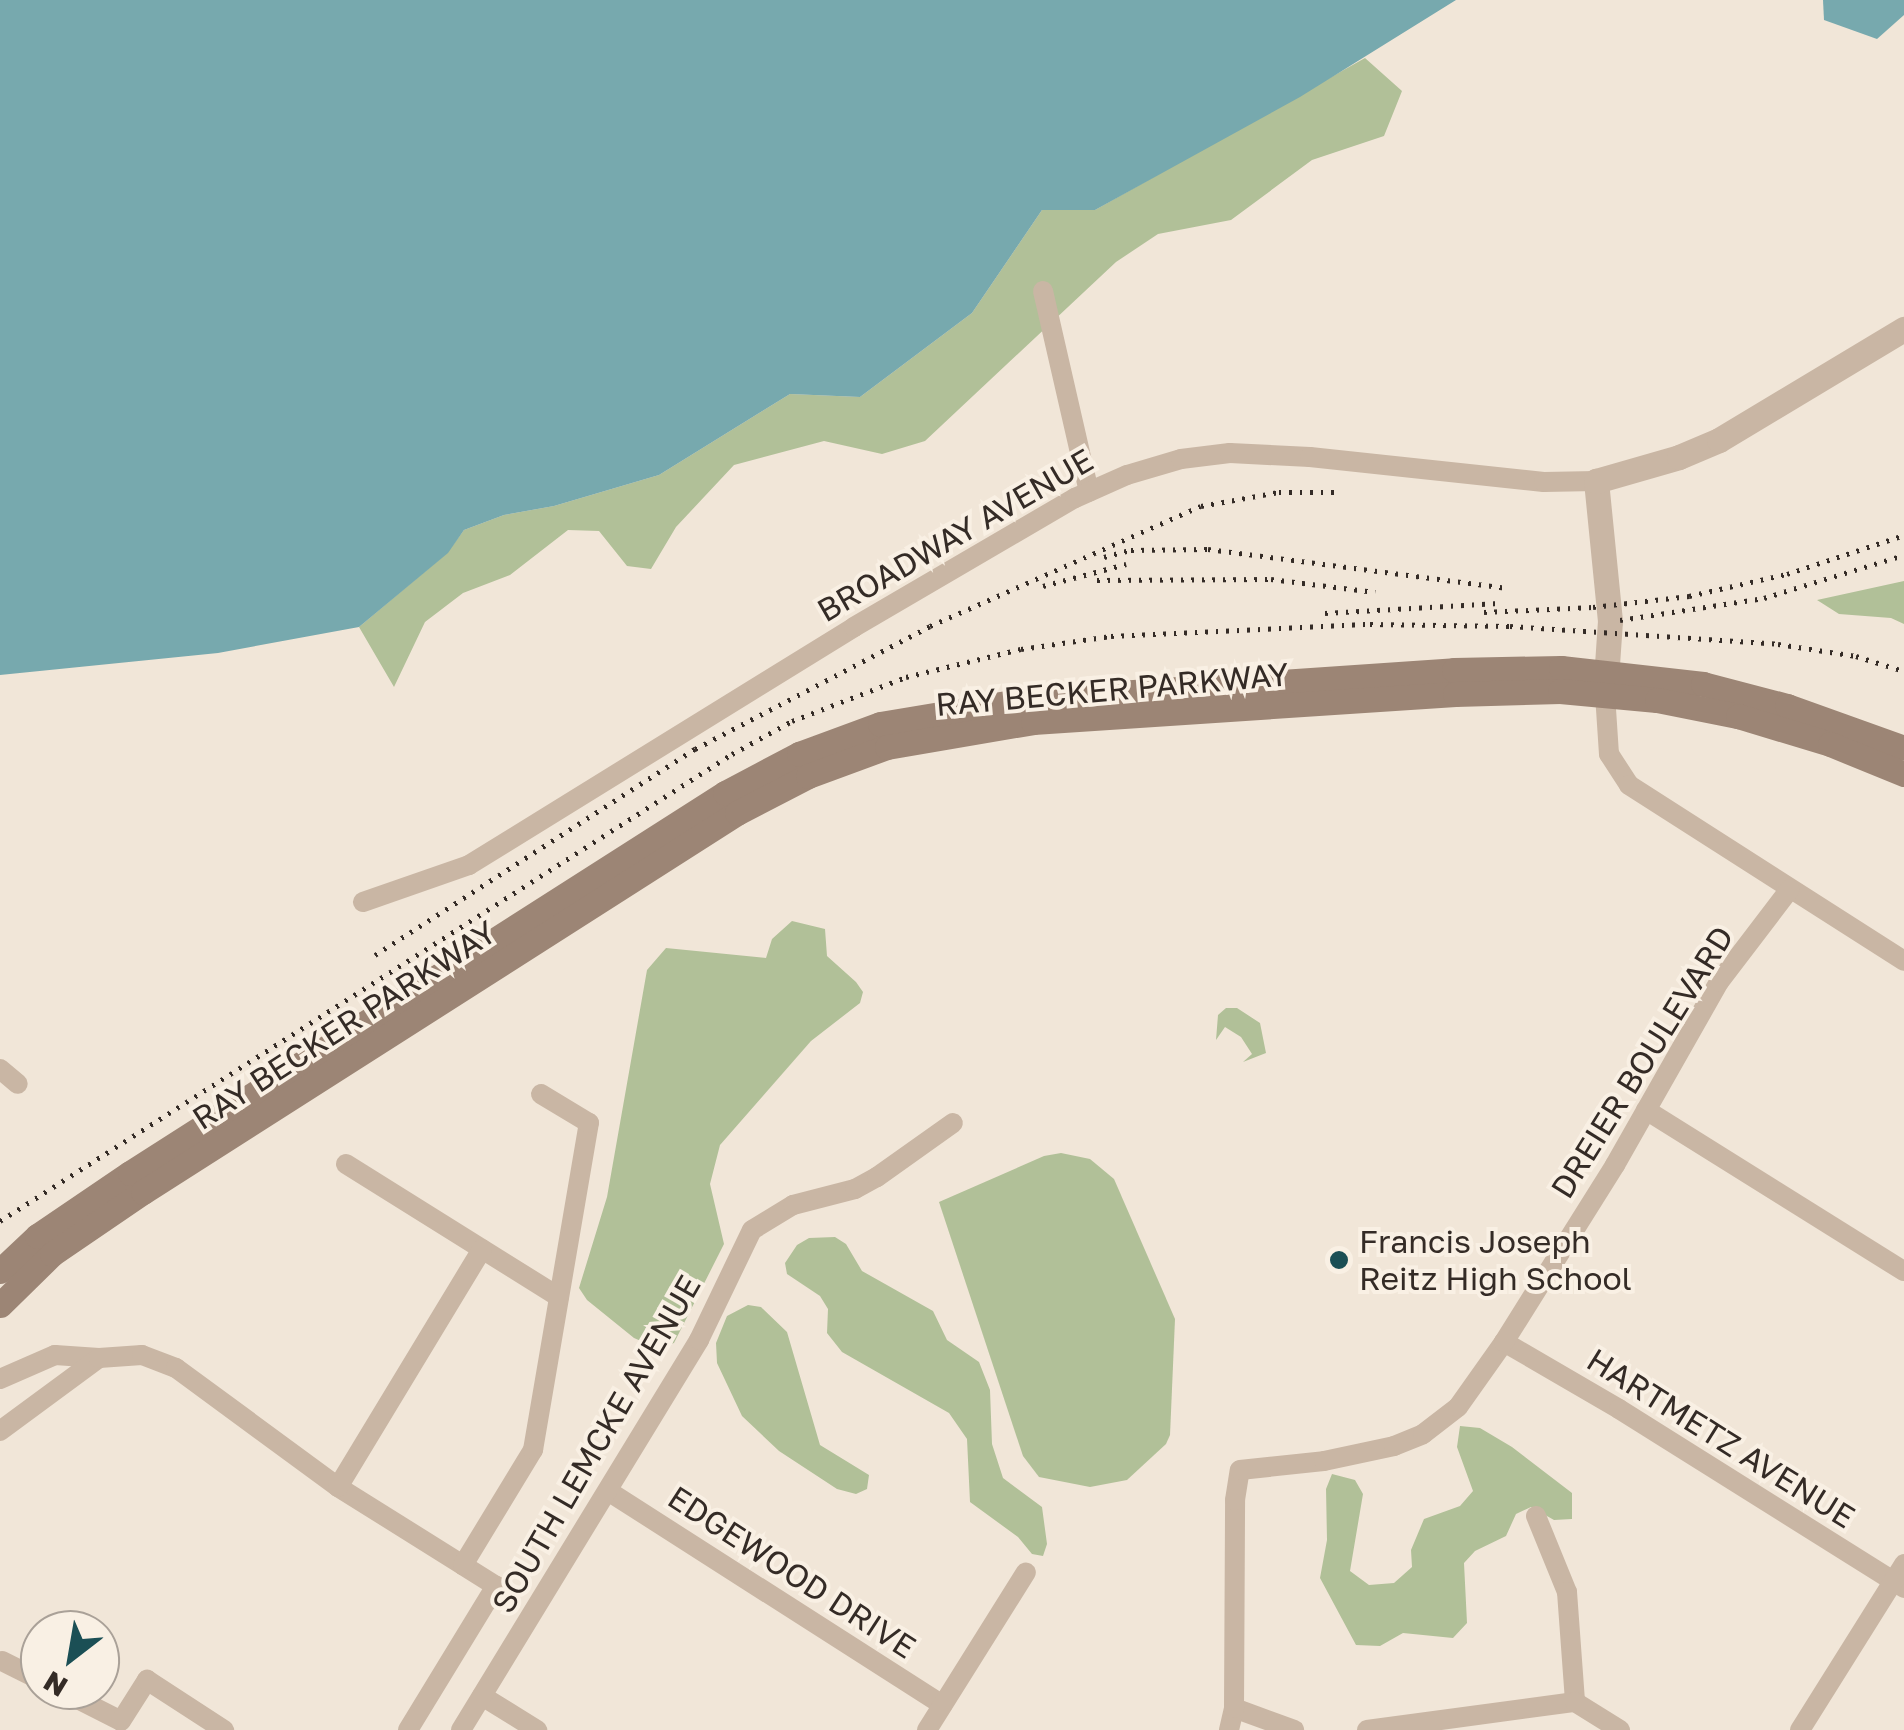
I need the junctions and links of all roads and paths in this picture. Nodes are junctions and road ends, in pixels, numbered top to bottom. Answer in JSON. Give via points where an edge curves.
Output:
{"nodes":[{"id":1,"x":1043,"y":291,"type":"dead end"},
{"id":2,"x":1904,"y":329,"type":"edge"},
{"id":3,"x":1596,"y":480,"type":"junction"},
{"id":4,"x":1088,"y":492,"type":"junction"},
{"id":5,"x":1606,"y":683,"type":"junction"},
{"id":6,"x":1904,"y":748,"type":"edge"},
{"id":7,"x":1904,"y":774,"type":"edge"},
{"id":8,"x":1789,"y":890,"type":"junction"},
{"id":9,"x":363,"y":902,"type":"dead end"},
{"id":10,"x":1904,"y":962,"type":"edge"},
{"id":11,"x":0,"y":1069,"type":"edge"},
{"id":12,"x":18,"y":1084,"type":"dead end"},
{"id":13,"x":542,"y":1094,"type":"dead end"},
{"id":14,"x":1646,"y":1110,"type":"junction"},
{"id":15,"x":953,"y":1124,"type":"dead end"},
{"id":16,"x":346,"y":1164,"type":"dead end"},
{"id":17,"x":482,"y":1249,"type":"junction"},
{"id":18,"x":0,"y":1271,"type":"edge"},
{"id":19,"x":1904,"y":1271,"type":"edge"},
{"id":20,"x":559,"y":1297,"type":"junction"},
{"id":21,"x":0,"y":1304,"type":"edge"},
{"id":22,"x":1504,"y":1342,"type":"junction"},
{"id":23,"x":99,"y":1358,"type":"junction"},
{"id":24,"x":0,"y":1379,"type":"edge"},
{"id":25,"x":0,"y":1431,"type":"edge"},
{"id":26,"x":338,"y":1487,"type":"junction"},
{"id":27,"x":608,"y":1491,"type":"junction"},
{"id":28,"x":1536,"y":1516,"type":"dead end"},
{"id":29,"x":463,"y":1565,"type":"junction"},
{"id":30,"x":1026,"y":1572,"type":"dead end"},
{"id":31,"x":1900,"y":1578,"type":"edge"},
{"id":32,"x":482,"y":1696,"type":"junction"},
{"id":33,"x":1575,"y":1702,"type":"junction"},
{"id":34,"x":942,"y":1705,"type":"junction"},
{"id":35,"x":1234,"y":1708,"type":"junction"},
{"id":36,"x":99,"y":1710,"type":"edge"},
{"id":37,"x":224,"y":1730,"type":"edge"},
{"id":38,"x":408,"y":1730,"type":"edge"},
{"id":39,"x":461,"y":1730,"type":"edge"},
{"id":40,"x":537,"y":1730,"type":"edge"},
{"id":41,"x":927,"y":1730,"type":"edge"},
{"id":42,"x":1229,"y":1730,"type":"edge"},
{"id":43,"x":1294,"y":1730,"type":"edge"},
{"id":44,"x":1367,"y":1730,"type":"edge"},
{"id":45,"x":1620,"y":1730,"type":"edge"},
{"id":46,"x":1800,"y":1730,"type":"edge"}],
"edges":[{"from":1,"to":4,"type":"street"},
{"from":2,"to":3,"type":"street","name":"BROADWAY AVENUE","via":[[1719,440]]},
{"from":3,"to":4,"type":"street","name":"BROADWAY AVENUE","via":[[1544,482],[1230,453],[1148,468]]},
{"from":3,"to":5,"type":"street","via":[[1610,621]]},
{"from":4,"to":9,"type":"street","name":"BROADWAY AVENUE","via":[[469,864]]},
{"from":5,"to":6,"type":"main road","name":"RAY BECKER PARKWAY","via":[[1720,688]]},
{"from":5,"to":7,"type":"main road","name":"RAY BECKER PARKWAY","via":[[1830,744]]},
{"from":5,"to":8,"type":"street","via":[[1609,754],[1629,785]]},
{"from":5,"to":18,"type":"main road","name":"RAY BECKER PARKWAY","via":[[1506,667],[1031,699],[923,714],[847,735],[725,793],[71,1212]]},
{"from":5,"to":21,"type":"main road","name":"RAY BECKER PARKWAY","via":[[1033,722],[928,737],[855,757],[737,813],[519,951],[52,1254]]},
{"from":8,"to":10,"type":"street"},
{"from":8,"to":14,"type":"street","name":"DREIER BOULEVARD","via":[[1719,982]]},
{"from":11,"to":12,"type":"street"},
{"from":13,"to":20,"type":"street","via":[[589,1124]]},
{"from":14,"to":19,"type":"street"},
{"from":14,"to":22,"type":"street","name":"DREIER BOULEVARD"},
{"from":15,"to":27,"type":"street","name":"SOUTH LEMCKE AVENUE","via":[[878,1177],[792,1205],[752,1230],[699,1340]]},
{"from":16,"to":17,"type":"street"},
{"from":17,"to":20,"type":"street"},
{"from":17,"to":26,"type":"street"},
{"from":20,"to":29,"type":"street","via":[[533,1450]]},
{"from":22,"to":31,"type":"street","name":"HARTMETZ AVENUE"},
{"from":22,"to":35,"type":"street","name":"DREIER BOULEVARD","via":[[1458,1407],[1423,1434],[1364,1454],[1240,1470]]},
{"from":23,"to":24,"type":"street","via":[[55,1355]]},
{"from":23,"to":25,"type":"street"},
{"from":23,"to":26,"type":"street","via":[[142,1355],[176,1368]]},
{"from":26,"to":29,"type":"street"},
{"from":27,"to":32,"type":"street","name":"SOUTH LEMCKE AVENUE"},
{"from":27,"to":34,"type":"street","name":"EDGEWOOD DRIVE"},
{"from":28,"to":33,"type":"street","via":[[1566,1592]]},
{"from":29,"to":38,"type":"street","via":[[496,1586]]},
{"from":30,"to":34,"type":"street"},
{"from":31,"to":46,"type":"street"},
{"from":32,"to":39,"type":"street","name":"SOUTH LEMCKE AVENUE"},
{"from":32,"to":40,"type":"street"},
{"from":33,"to":44,"type":"street"},
{"from":33,"to":45,"type":"street"},
{"from":34,"to":41,"type":"street"},
{"from":35,"to":42,"type":"street","name":"DREIER BOULEVARD"},
{"from":35,"to":43,"type":"street"},
{"from":36,"to":37,"type":"street","via":[[121,1721],[146,1680]]}]}
